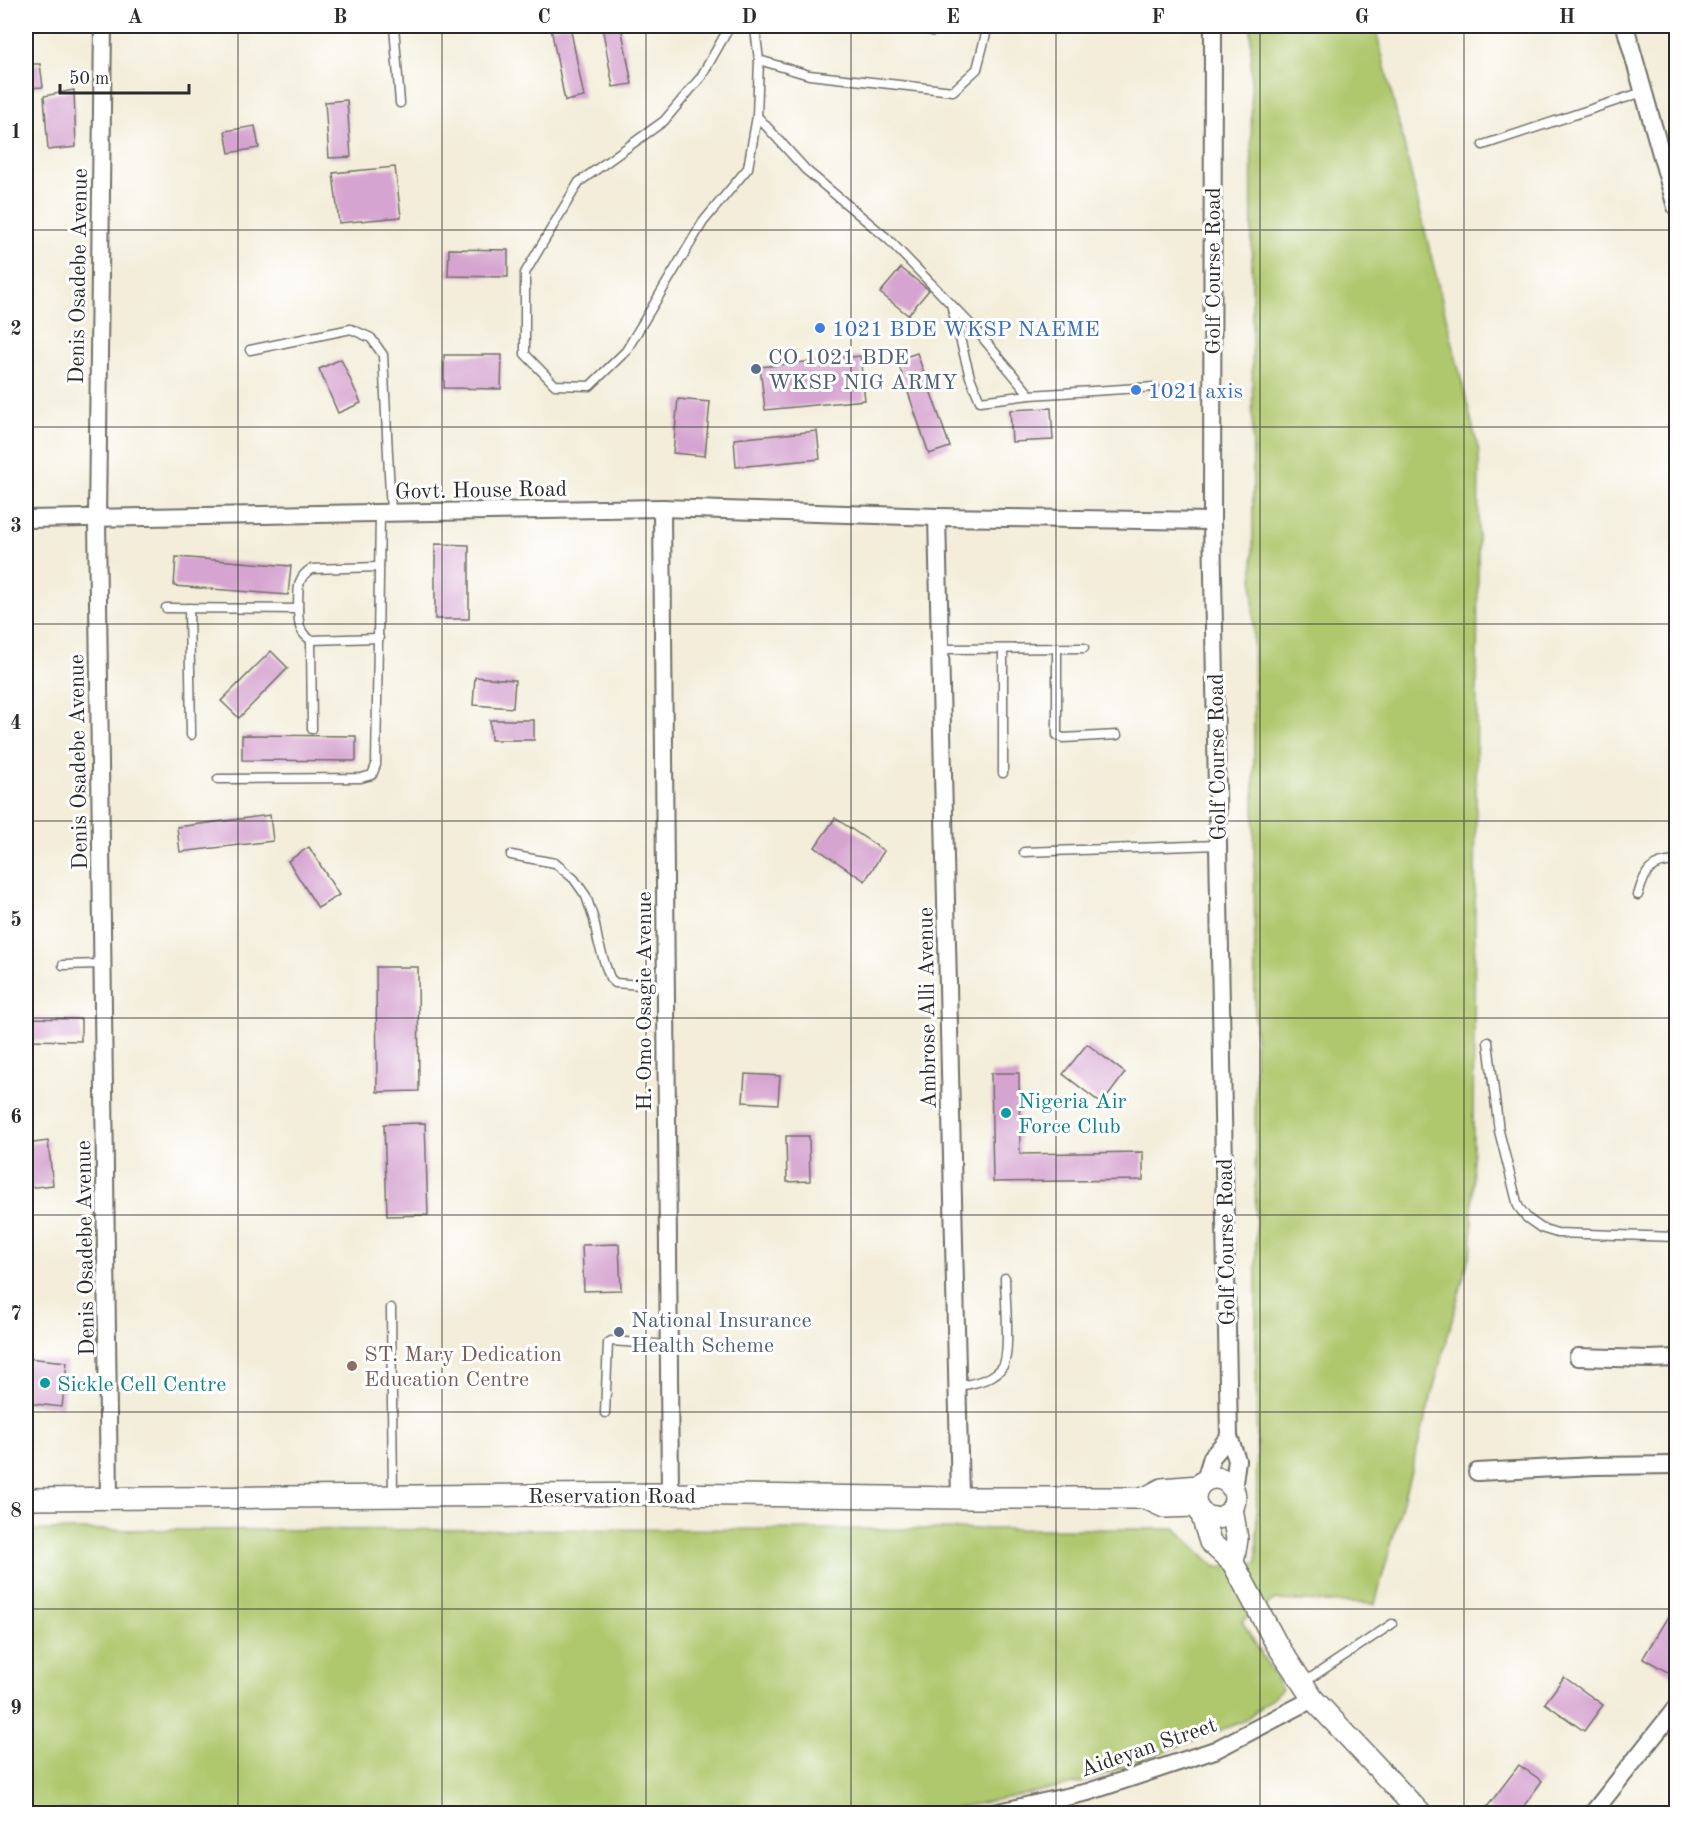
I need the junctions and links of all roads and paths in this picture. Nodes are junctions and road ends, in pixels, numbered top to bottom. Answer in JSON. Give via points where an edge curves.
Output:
{"nodes":[{"id":1,"x":103,"y":26,"type":"edge"},
{"id":2,"x":394,"y":26,"type":"edge"},
{"id":3,"x":730,"y":26,"type":"edge"},
{"id":4,"x":765,"y":26,"type":"edge"},
{"id":5,"x":988,"y":26,"type":"edge"},
{"id":6,"x":1213,"y":26,"type":"edge"},
{"id":7,"x":1625,"y":26,"type":"edge"},
{"id":8,"x":753,"y":27,"type":"edge"},
{"id":9,"x":759,"y":60,"type":"junction"},
{"id":10,"x":1643,"y":92,"type":"junction"},
{"id":11,"x":400,"y":103,"type":"dead end"},
{"id":12,"x":757,"y":116,"type":"junction"},
{"id":13,"x":1483,"y":145,"type":"dead end"},
{"id":14,"x":1677,"y":207,"type":"edge"},
{"id":15,"x":951,"y":304,"type":"junction"},
{"id":16,"x":250,"y":350,"type":"dead end"},
{"id":17,"x":1155,"y":387,"type":"dead end"},
{"id":18,"x":1030,"y":395,"type":"junction"},
{"id":19,"x":662,"y":508,"type":"junction"},
{"id":20,"x":385,"y":513,"type":"junction"},
{"id":21,"x":937,"y":517,"type":"junction"},
{"id":22,"x":26,"y":519,"type":"edge"},
{"id":23,"x":97,"y":519,"type":"junction"},
{"id":24,"x":1212,"y":522,"type":"junction"},
{"id":25,"x":379,"y":567,"type":"junction"},
{"id":26,"x":166,"y":608,"type":"dead end"},
{"id":27,"x":189,"y":608,"type":"junction"},
{"id":28,"x":298,"y":609,"type":"junction"},
{"id":29,"x":379,"y":638,"type":"junction"},
{"id":30,"x":311,"y":640,"type":"junction"},
{"id":31,"x":1057,"y":648,"type":"junction"},
{"id":32,"x":1084,"y":648,"type":"dead end"},
{"id":33,"x":940,"y":649,"type":"junction"},
{"id":34,"x":1003,"y":649,"type":"junction"},
{"id":35,"x":312,"y":729,"type":"dead end"},
{"id":36,"x":191,"y":735,"type":"dead end"},
{"id":37,"x":1117,"y":735,"type":"dead end"},
{"id":38,"x":1003,"y":773,"type":"dead end"},
{"id":39,"x":218,"y":779,"type":"dead end"},
{"id":40,"x":1218,"y":845,"type":"junction"},
{"id":41,"x":1024,"y":852,"type":"dead end"},
{"id":42,"x":511,"y":855,"type":"dead end"},
{"id":43,"x":1677,"y":861,"type":"edge"},
{"id":44,"x":1638,"y":895,"type":"dead end"},
{"id":45,"x":102,"y":964,"type":"junction"},
{"id":46,"x":63,"y":965,"type":"dead end"},
{"id":47,"x":666,"y":987,"type":"junction"},
{"id":48,"x":1488,"y":1042,"type":"dead end"},
{"id":49,"x":1677,"y":1237,"type":"edge"},
{"id":50,"x":1005,"y":1278,"type":"dead end"},
{"id":51,"x":392,"y":1308,"type":"dead end"},
{"id":52,"x":668,"y":1345,"type":"junction"},
{"id":53,"x":1578,"y":1357,"type":"dead end"},
{"id":54,"x":1677,"y":1358,"type":"edge"},
{"id":55,"x":957,"y":1387,"type":"junction"},
{"id":56,"x":605,"y":1413,"type":"dead end"},
{"id":57,"x":1229,"y":1437,"type":"junction"},
{"id":58,"x":1677,"y":1465,"type":"edge"},
{"id":59,"x":1477,"y":1472,"type":"dead end"},
{"id":60,"x":670,"y":1494,"type":"junction"},
{"id":61,"x":393,"y":1496,"type":"junction"},
{"id":62,"x":1200,"y":1496,"type":"junction"},
{"id":63,"x":110,"y":1498,"type":"junction"},
{"id":64,"x":960,"y":1498,"type":"junction"},
{"id":65,"x":26,"y":1499,"type":"edge"},
{"id":66,"x":1233,"y":1499,"type":"junction"},
{"id":67,"x":1233,"y":1563,"type":"junction"},
{"id":68,"x":1392,"y":1624,"type":"dead end"},
{"id":69,"x":1308,"y":1691,"type":"junction"},
{"id":70,"x":1677,"y":1708,"type":"edge"},
{"id":71,"x":990,"y":1814,"type":"edge"},
{"id":72,"x":1421,"y":1814,"type":"edge"},
{"id":73,"x":1592,"y":1814,"type":"edge"}],
"edges":[{"from":1,"to":23,"type":"street","name":"Denis Osadebe Avenue"},
{"from":2,"to":11,"type":"lane"},
{"from":3,"to":12,"type":"lane","via":[[701,77],[664,121],[579,182],[525,273],[525,354],[555,385],[590,386],[626,351],[703,222],[748,168]]},
{"from":4,"to":8,"type":"lane"},
{"from":5,"to":9,"type":"lane","via":[[977,69],[953,91],[809,75]]},
{"from":6,"to":24,"type":"street","name":"Golf Course Road"},
{"from":7,"to":10,"type":"street"},
{"from":8,"to":9,"type":"lane"},
{"from":9,"to":12,"type":"lane"},
{"from":10,"to":13,"type":"lane"},
{"from":10,"to":14,"type":"street"},
{"from":12,"to":15,"type":"lane","via":[[806,170],[888,239]]},
{"from":15,"to":18,"type":"lane"},
{"from":15,"to":18,"type":"lane","via":[[980,401]]},
{"from":16,"to":20,"type":"lane","via":[[351,329],[371,338],[383,355]]},
{"from":17,"to":18,"type":"lane"},
{"from":19,"to":20,"type":"street","name":"Govt. House Road"},
{"from":19,"to":21,"type":"street","name":"Govt. House Road"},
{"from":19,"to":47,"type":"street","name":"H. Omo Osagie Avenue"},
{"from":20,"to":23,"type":"street","name":"Govt. House Road"},
{"from":20,"to":25,"type":"lane"},
{"from":21,"to":24,"type":"street","name":"Govt. House Road"},
{"from":21,"to":33,"type":"street","name":"Ambrose Alli Avenue"},
{"from":22,"to":23,"type":"street","name":"Govt. House Road"},
{"from":23,"to":45,"type":"street","name":"Denis Osadebe Avenue"},
{"from":24,"to":40,"type":"street","name":"Golf Course Road"},
{"from":25,"to":28,"type":"lane","via":[[311,569],[299,582]]},
{"from":25,"to":29,"type":"lane"},
{"from":26,"to":27,"type":"lane"},
{"from":27,"to":28,"type":"lane"},
{"from":27,"to":36,"type":"lane"},
{"from":28,"to":30,"type":"lane","via":[[299,628]]},
{"from":29,"to":30,"type":"lane"},
{"from":29,"to":39,"type":"lane","via":[[376,765],[372,775]]},
{"from":30,"to":35,"type":"lane"},
{"from":31,"to":32,"type":"lane"},
{"from":31,"to":34,"type":"lane"},
{"from":31,"to":37,"type":"lane","via":[[1057,735]]},
{"from":33,"to":34,"type":"lane"},
{"from":33,"to":55,"type":"street","name":"Ambrose Alli Avenue"},
{"from":34,"to":38,"type":"lane"},
{"from":40,"to":41,"type":"lane"},
{"from":40,"to":57,"type":"street","name":"Golf Course Road"},
{"from":42,"to":47,"type":"lane","via":[[555,863],[574,879],[586,896],[597,941],[615,983]]},
{"from":43,"to":44,"type":"lane","via":[[1663,861],[1646,872]]},
{"from":45,"to":46,"type":"lane"},
{"from":45,"to":63,"type":"street","name":"Denis Osadebe Avenue"},
{"from":47,"to":52,"type":"street","name":"H. Omo Osagie Avenue"},
{"from":48,"to":49,"type":"lane","via":[[1499,1131],[1518,1206],[1527,1218],[1557,1233]]},
{"from":50,"to":55,"type":"lane","via":[[1007,1353],[1003,1366],[981,1381]]},
{"from":51,"to":61,"type":"lane"},
{"from":52,"to":56,"type":"lane","via":[[608,1343]]},
{"from":52,"to":60,"type":"street","name":"H. Omo Osagie Avenue"},
{"from":53,"to":54,"type":"street"},
{"from":55,"to":64,"type":"street","name":"Ambrose Alli Avenue"},
{"from":57,"to":62,"type":"street","via":[[1212,1457]]},
{"from":57,"to":66,"type":"street","name":"Golf Course Road","via":[[1237,1460]]},
{"from":58,"to":59,"type":"street"},
{"from":60,"to":61,"type":"street","name":"Reservation Road"},
{"from":60,"to":64,"type":"street","name":"Reservation Road"},
{"from":61,"to":63,"type":"street","name":"Reservation Road"},
{"from":62,"to":64,"type":"street","name":"Reservation Road","via":[[1164,1507],[1145,1498]]},
{"from":62,"to":66,"type":"street","via":[[1218,1478],[1230,1484]]},
{"from":62,"to":66,"type":"street","via":[[1207,1517],[1221,1517]]},
{"from":62,"to":67,"type":"street","via":[[1210,1542]]},
{"from":63,"to":65,"type":"street","name":"Reservation Road"},
{"from":66,"to":67,"type":"street","via":[[1237,1539]]},
{"from":67,"to":69,"type":"street","via":[[1276,1643]]},
{"from":68,"to":69,"type":"lane"},
{"from":69,"to":71,"type":"street","name":"Aideyan Street","via":[[1215,1750],[1088,1792]]},
{"from":69,"to":72,"type":"street"},
{"from":70,"to":73,"type":"street"}]}
